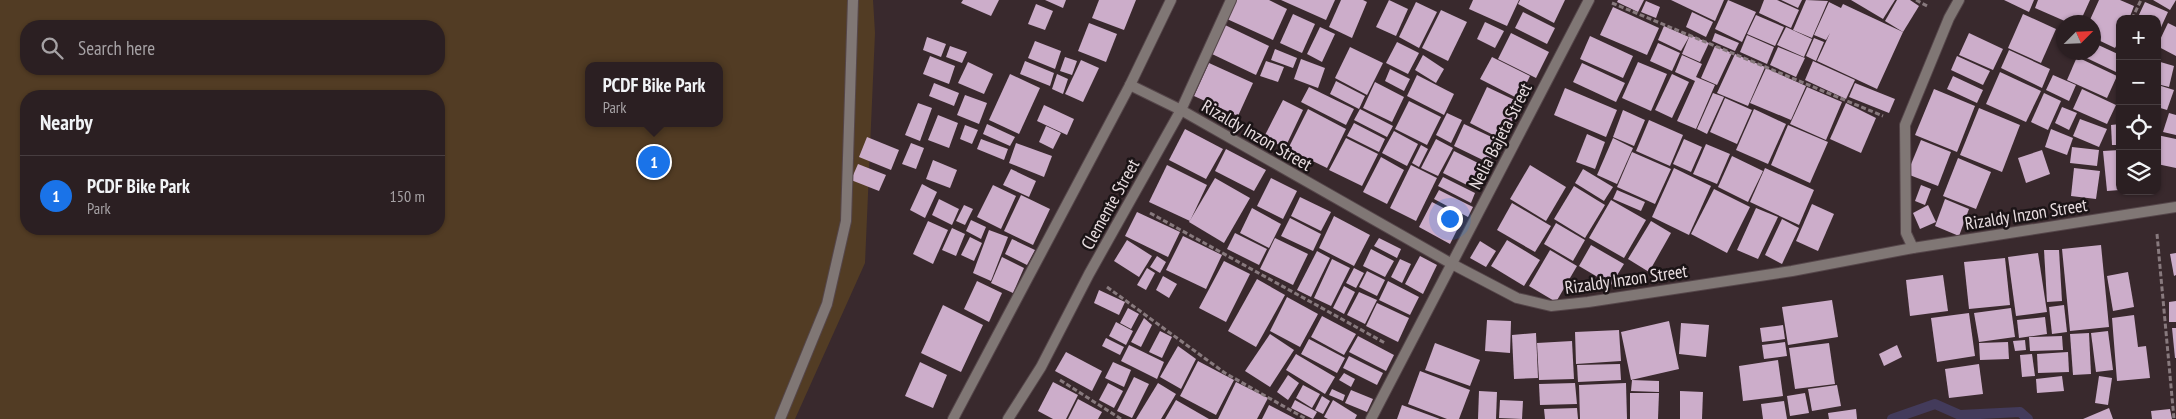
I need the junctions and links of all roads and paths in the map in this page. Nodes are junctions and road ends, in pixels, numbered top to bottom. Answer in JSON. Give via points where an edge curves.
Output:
{"nodes":[{"id":1,"x":853,"y":0,"type":"edge"},
{"id":2,"x":1171,"y":0,"type":"edge"},
{"id":3,"x":1231,"y":0,"type":"edge"},
{"id":4,"x":1588,"y":0,"type":"edge"},
{"id":5,"x":1604,"y":0,"type":"edge"},
{"id":6,"x":1959,"y":0,"type":"edge"},
{"id":7,"x":2141,"y":0,"type":"edge"},
{"id":8,"x":2134,"y":15,"type":"edge"},
{"id":9,"x":1130,"y":85,"type":"junction"},
{"id":10,"x":1181,"y":110,"type":"junction"},
{"id":11,"x":1905,"y":125,"type":"junction"},
{"id":12,"x":1131,"y":202,"type":"junction"},
{"id":13,"x":2176,"y":207,"type":"edge"},
{"id":14,"x":2155,"y":211,"type":"junction"},
{"id":15,"x":1912,"y":248,"type":"junction"},
{"id":16,"x":1452,"y":264,"type":"junction"},
{"id":17,"x":1089,"y":274,"type":"junction"},
{"id":18,"x":1404,"y":353,"type":"junction"},
{"id":19,"x":1041,"y":368,"type":"junction"},
{"id":20,"x":780,"y":419,"type":"edge"},
{"id":21,"x":953,"y":419,"type":"edge"},
{"id":22,"x":1008,"y":419,"type":"edge"},
{"id":23,"x":1121,"y":419,"type":"edge"},
{"id":24,"x":1306,"y":419,"type":"edge"},
{"id":25,"x":1371,"y":419,"type":"edge"},
{"id":26,"x":2174,"y":419,"type":"edge"}],
"edges":[{"from":1,"to":20,"type":"street","via":[[846,221],[827,304]]},
{"from":2,"to":9,"type":"street","name":"Clemente Street"},
{"from":3,"to":10,"type":"street","name":"Clemente Street"},
{"from":4,"to":16,"type":"street","name":"Nelia Bajeta Street"},
{"from":5,"to":11,"type":"path"},
{"from":6,"to":11,"type":"street"},
{"from":7,"to":8,"type":"path"},
{"from":9,"to":10,"type":"street","name":"Rizaldy Inzon Street"},
{"from":9,"to":21,"type":"street","name":"Clemente Street"},
{"from":10,"to":12,"type":"street","name":"Clemente Street"},
{"from":10,"to":16,"type":"street","name":"Rizaldy Inzon Street"},
{"from":11,"to":15,"type":"street","via":[[1906,233]]},
{"from":12,"to":17,"type":"street","name":"Clemente Street"},
{"from":12,"to":18,"type":"path"},
{"from":13,"to":14,"type":"street","name":"Rizaldy Inzon Street"},
{"from":14,"to":15,"type":"street","name":"Rizaldy Inzon Street"},
{"from":14,"to":26,"type":"path"},
{"from":15,"to":16,"type":"street","name":"Rizaldy Inzon Street","via":[[1792,271],[1551,306],[1517,298]]},
{"from":16,"to":18,"type":"street","name":"Nelia Bajeta Street"},
{"from":17,"to":19,"type":"street","name":"Clemente Street"},
{"from":17,"to":24,"type":"path","via":[[1225,373]]},
{"from":18,"to":25,"type":"street","name":"Nelia Bajeta Street"},
{"from":19,"to":22,"type":"street","name":"Clemente Street"},
{"from":19,"to":23,"type":"path"}]}
